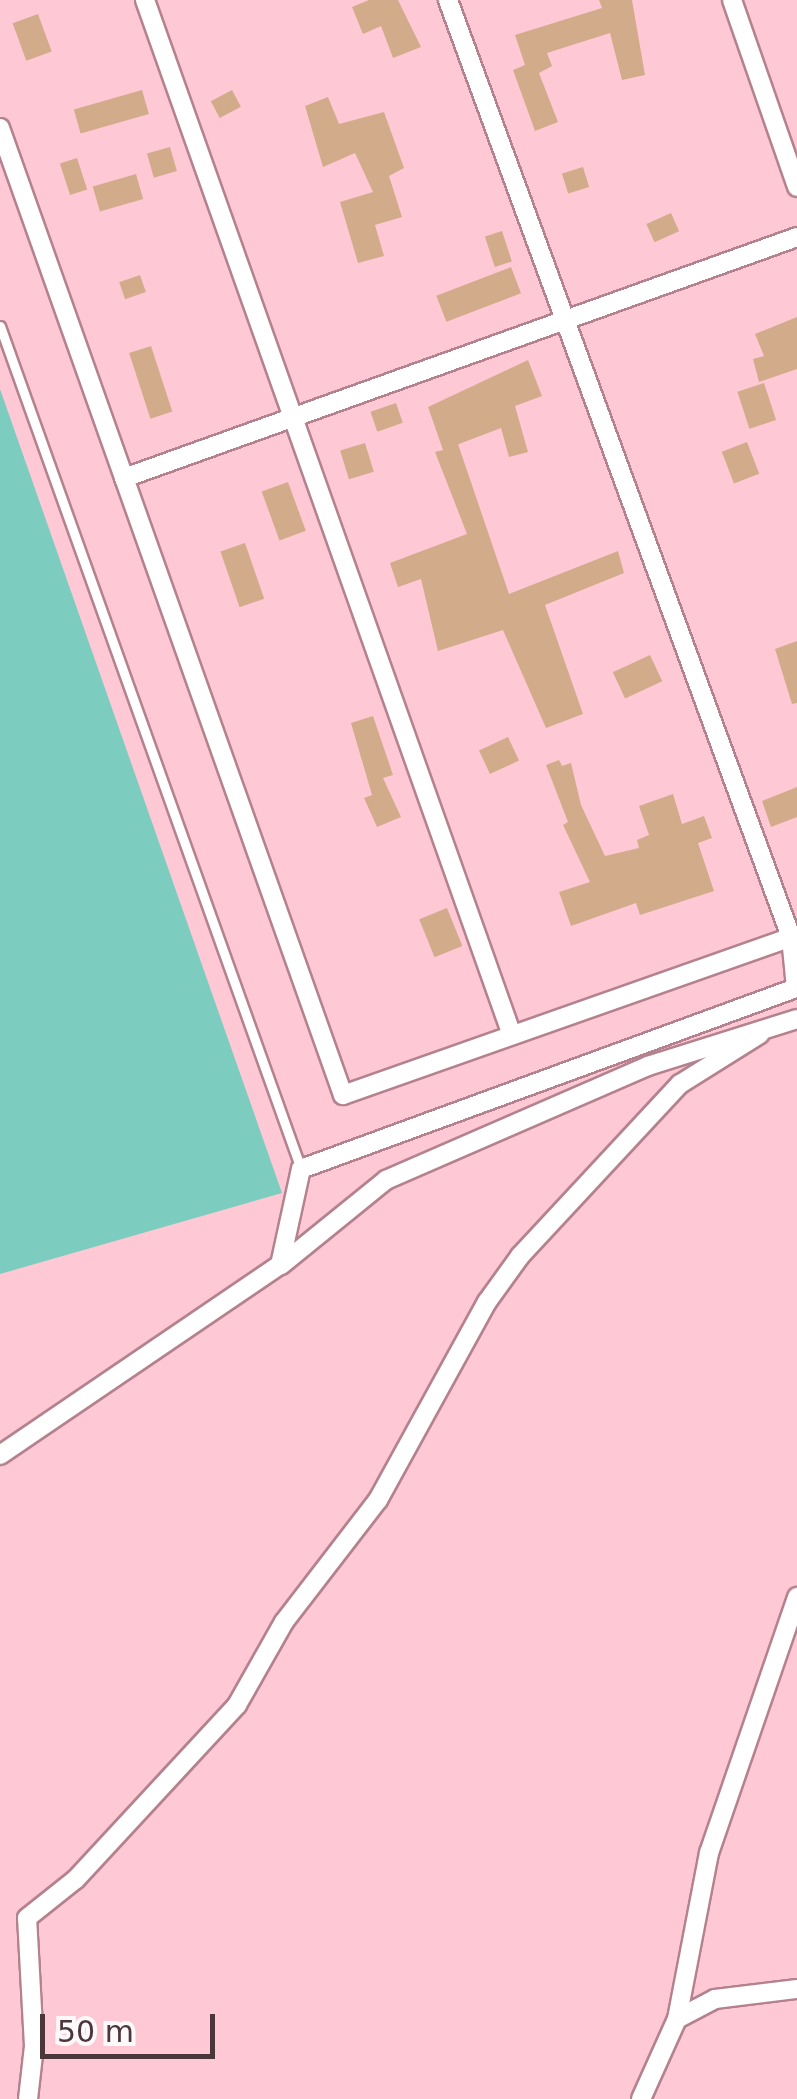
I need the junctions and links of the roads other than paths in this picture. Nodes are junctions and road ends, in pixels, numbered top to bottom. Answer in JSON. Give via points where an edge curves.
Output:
{"nodes":[{"id":1,"x":145,"y":0,"type":"edge"},
{"id":2,"x":448,"y":0,"type":"edge"},
{"id":3,"x":732,"y":0,"type":"edge"},
{"id":4,"x":0,"y":128,"type":"edge"},
{"id":5,"x":797,"y":187,"type":"edge"},
{"id":6,"x":797,"y":238,"type":"edge"},
{"id":7,"x":563,"y":321,"type":"junction"},
{"id":8,"x":0,"y":326,"type":"edge"},
{"id":9,"x":298,"y":416,"type":"junction"},
{"id":10,"x":124,"y":478,"type":"junction"},
{"id":11,"x":794,"y":936,"type":"edge"},
{"id":12,"x":797,"y":1019,"type":"edge"},
{"id":13,"x":760,"y":1034,"type":"junction"},
{"id":14,"x":512,"y":1035,"type":"junction"},
{"id":15,"x":301,"y":1169,"type":"junction"},
{"id":16,"x":280,"y":1266,"type":"junction"},
{"id":17,"x":0,"y":1455,"type":"edge"},
{"id":18,"x":797,"y":1597,"type":"edge"},
{"id":19,"x":791,"y":1623,"type":"edge"},
{"id":20,"x":797,"y":1988,"type":"edge"},
{"id":21,"x":677,"y":2019,"type":"junction"},
{"id":22,"x":28,"y":2099,"type":"edge"},
{"id":23,"x":641,"y":2099,"type":"edge"}],
"edges":[{"from":1,"to":9,"type":"street"},
{"from":2,"to":7,"type":"street"},
{"from":3,"to":5,"type":"street"},
{"from":4,"to":10,"type":"street"},
{"from":6,"to":7,"type":"street"},
{"from":7,"to":9,"type":"street"},
{"from":7,"to":11,"type":"street"},
{"from":8,"to":15,"type":"lane"},
{"from":9,"to":10,"type":"street"},
{"from":9,"to":14,"type":"street"},
{"from":10,"to":14,"type":"street","via":[[342,1095]]},
{"from":11,"to":14,"type":"street"},
{"from":11,"to":15,"type":"street","via":[[796,988]]},
{"from":12,"to":13,"type":"street"},
{"from":13,"to":16,"type":"street","via":[[648,1066],[386,1180]]},
{"from":13,"to":22,"type":"street","via":[[680,1084],[520,1256],[487,1302],[378,1500],[284,1622],[237,1705],[76,1880],[27,1918],[34,2046]]},
{"from":15,"to":16,"type":"street"},
{"from":16,"to":17,"type":"street"},
{"from":18,"to":19,"type":"street"},
{"from":19,"to":21,"type":"street","via":[[709,1852]]},
{"from":20,"to":21,"type":"street","via":[[714,1998]]},
{"from":21,"to":23,"type":"street"}]}
